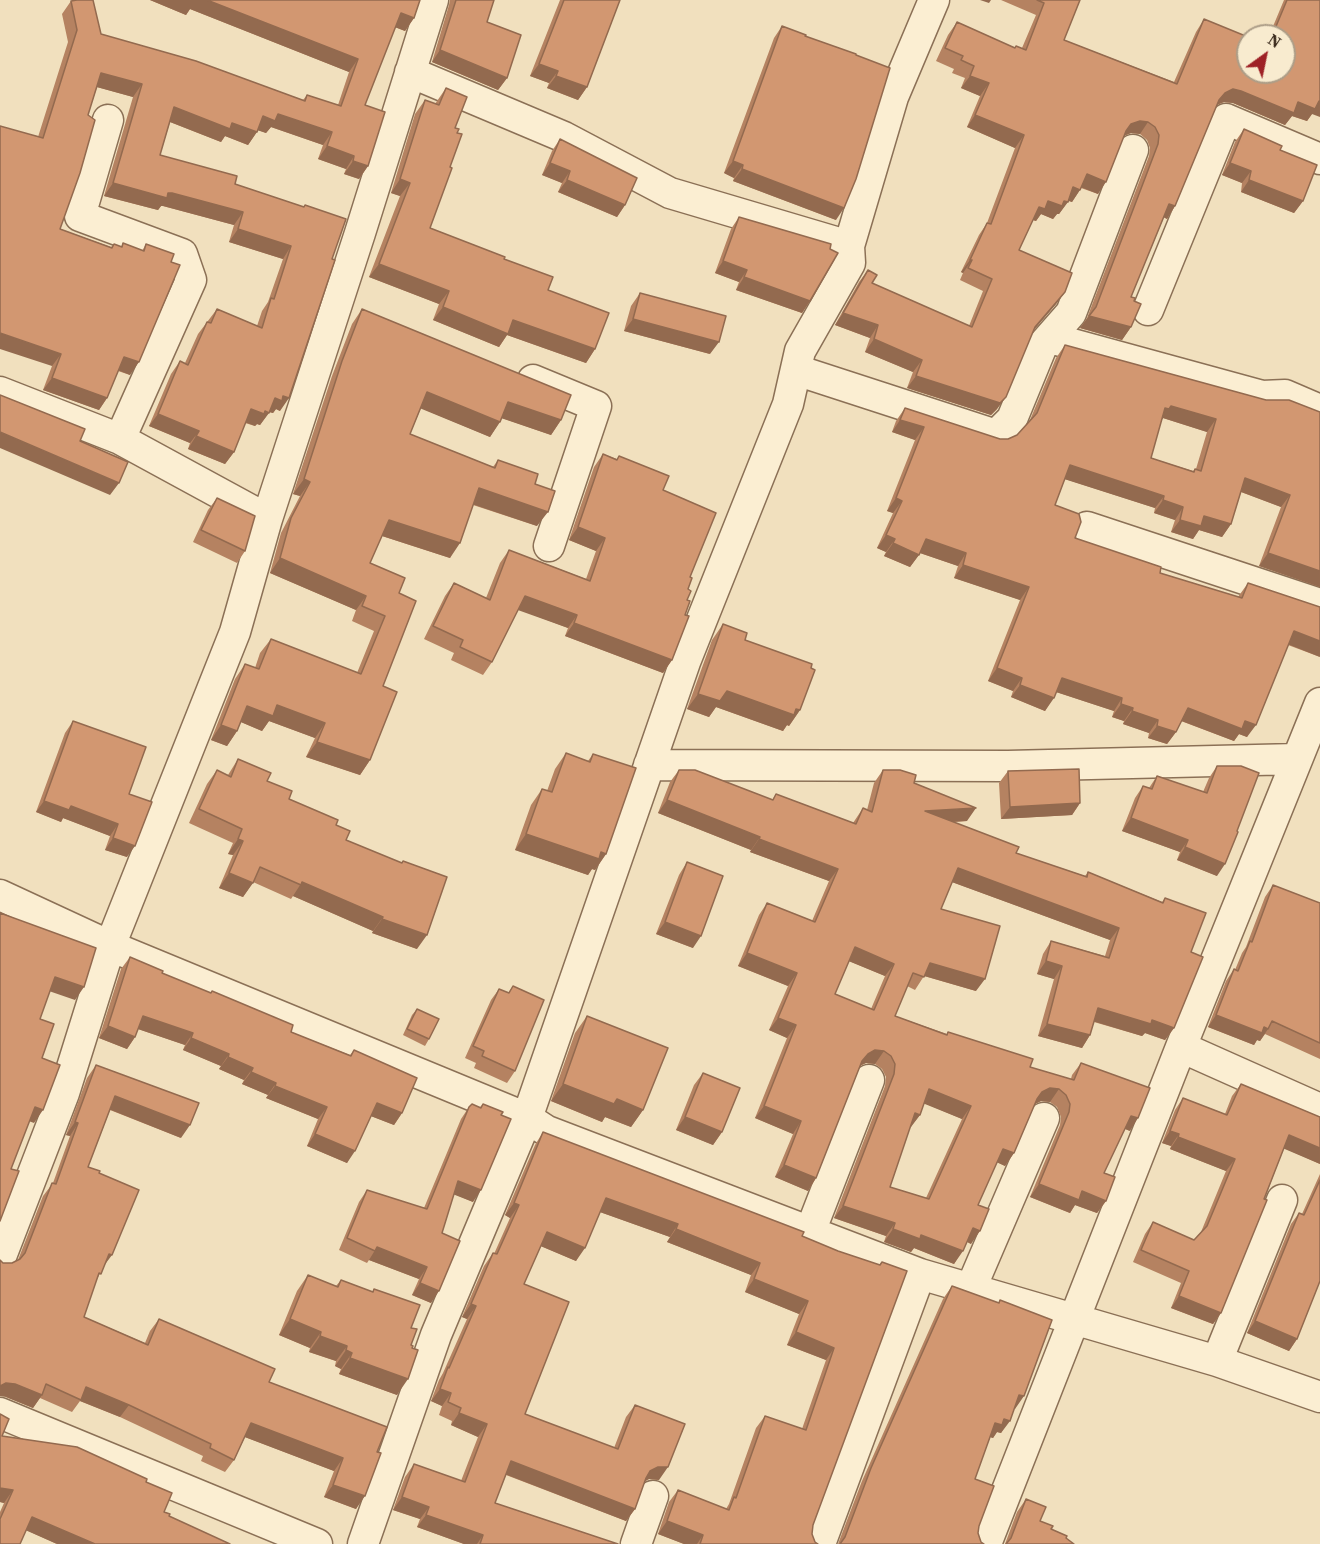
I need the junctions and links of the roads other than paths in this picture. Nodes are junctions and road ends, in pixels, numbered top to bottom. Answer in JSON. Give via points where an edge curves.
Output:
{"nodes":[{"id":1,"x":433,"y":0,"type":"edge"},
{"id":2,"x":934,"y":0,"type":"edge"},
{"id":3,"x":410,"y":72,"type":"junction"},
{"id":4,"x":108,"y":120,"type":"dead end"},
{"id":5,"x":1133,"y":150,"type":"dead end"},
{"id":6,"x":1320,"y":159,"type":"edge"},
{"id":7,"x":849,"y":246,"type":"junction"},
{"id":8,"x":1148,"y":310,"type":"dead end"},
{"id":9,"x":1050,"y":338,"type":"junction"},
{"id":10,"x":795,"y":370,"type":"junction"},
{"id":11,"x":510,"y":371,"type":"edge"},
{"id":12,"x":0,"y":392,"type":"edge"},
{"id":13,"x":1320,"y":410,"type":"edge"},
{"id":14,"x":120,"y":440,"type":"junction"},
{"id":15,"x":267,"y":519,"type":"junction"},
{"id":16,"x":1087,"y":527,"type":"dead end"},
{"id":17,"x":549,"y":546,"type":"dead end"},
{"id":18,"x":1320,"y":604,"type":"edge"},
{"id":19,"x":1320,"y":702,"type":"edge"},
{"id":20,"x":1297,"y":759,"type":"junction"},
{"id":21,"x":649,"y":765,"type":"junction"},
{"id":22,"x":0,"y":895,"type":"edge"},
{"id":23,"x":110,"y":946,"type":"junction"},
{"id":24,"x":1181,"y":1047,"type":"junction"},
{"id":25,"x":869,"y":1080,"type":"dead end"},
{"id":26,"x":1320,"y":1109,"type":"edge"},
{"id":27,"x":527,"y":1118,"type":"junction"},
{"id":28,"x":1044,"y":1118,"type":"dead end"},
{"id":29,"x":1282,"y":1200,"type":"dead end"},
{"id":30,"x":810,"y":1232,"type":"junction"},
{"id":31,"x":0,"y":1259,"type":"edge"},
{"id":32,"x":920,"y":1274,"type":"junction"},
{"id":33,"x":971,"y":1288,"type":"junction"},
{"id":34,"x":1074,"y":1320,"type":"junction"},
{"id":35,"x":1217,"y":1361,"type":"junction"},
{"id":36,"x":1320,"y":1396,"type":"edge"},
{"id":37,"x":0,"y":1413,"type":"edge"},
{"id":38,"x":654,"y":1496,"type":"dead end"},
{"id":39,"x":317,"y":1544,"type":"edge"},
{"id":40,"x":363,"y":1544,"type":"edge"},
{"id":41,"x":636,"y":1544,"type":"edge"},
{"id":42,"x":820,"y":1544,"type":"edge"},
{"id":43,"x":986,"y":1544,"type":"edge"}],
"edges":[{"from":1,"to":3,"type":"street"},
{"from":2,"to":7,"type":"street","via":[[893,97]]},
{"from":3,"to":7,"type":"street","via":[[564,137],[670,193]]},
{"from":3,"to":15,"type":"street","via":[[349,304]]},
{"from":4,"to":14,"type":"street","via":[[80,216],[182,254],[191,280]]},
{"from":5,"to":9,"type":"street","via":[[1071,313]]},
{"from":6,"to":8,"type":"street","via":[[1226,119]]},
{"from":7,"to":10,"type":"street","via":[[850,263],[800,351]]},
{"from":9,"to":10,"type":"street","via":[[1042,346],[1012,419],[996,435]]},
{"from":9,"to":13,"type":"street","via":[[1262,396],[1285,395]]},
{"from":10,"to":21,"type":"street","via":[[788,404],[685,662]]},
{"from":11,"to":17,"type":"street","via":[[597,406]]},
{"from":12,"to":14,"type":"street"},
{"from":14,"to":15,"type":"street"},
{"from":15,"to":23,"type":"street","via":[[235,632]]},
{"from":16,"to":18,"type":"street"},
{"from":19,"to":20,"type":"street"},
{"from":20,"to":21,"type":"street","via":[[1008,766]]},
{"from":20,"to":24,"type":"street"},
{"from":21,"to":27,"type":"street"},
{"from":22,"to":23,"type":"street"},
{"from":23,"to":27,"type":"street"},
{"from":23,"to":31,"type":"street","via":[[64,1093]]},
{"from":24,"to":26,"type":"street"},
{"from":24,"to":34,"type":"street"},
{"from":25,"to":30,"type":"street"},
{"from":27,"to":30,"type":"street","via":[[547,1131]]},
{"from":27,"to":40,"type":"street","via":[[436,1335]]},
{"from":28,"to":33,"type":"street"},
{"from":29,"to":35,"type":"street"},
{"from":30,"to":32,"type":"street"},
{"from":32,"to":33,"type":"street"},
{"from":32,"to":42,"type":"street"},
{"from":33,"to":34,"type":"street"},
{"from":34,"to":35,"type":"street"},
{"from":34,"to":43,"type":"street"},
{"from":35,"to":36,"type":"street"},
{"from":37,"to":39,"type":"street"},
{"from":38,"to":41,"type":"street"}]}
